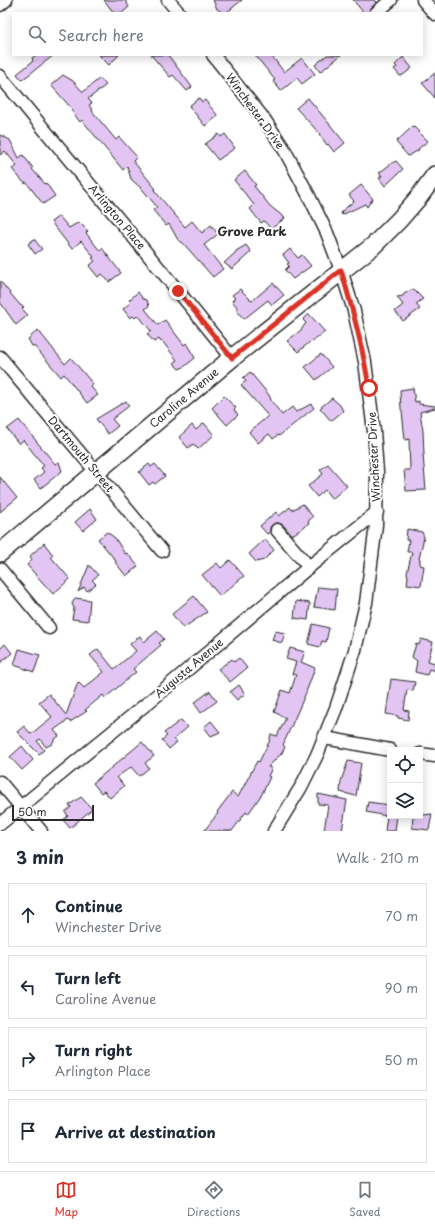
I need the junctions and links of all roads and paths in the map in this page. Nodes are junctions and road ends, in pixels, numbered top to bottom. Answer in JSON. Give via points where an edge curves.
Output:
{"nodes":[{"id":1,"x":6,"y":0,"type":"edge"},
{"id":2,"x":168,"y":0,"type":"edge"},
{"id":3,"x":391,"y":0,"type":"edge"},
{"id":4,"x":423,"y":0,"type":"edge"},
{"id":5,"x":0,"y":5,"type":"edge"},
{"id":6,"x":178,"y":12,"type":"edge"},
{"id":7,"x":377,"y":12,"type":"edge"},
{"id":8,"x":435,"y":14,"type":"edge"},
{"id":9,"x":214,"y":56,"type":"edge"},
{"id":10,"x":0,"y":76,"type":"edge"},
{"id":11,"x":435,"y":175,"type":"edge"},
{"id":12,"x":341,"y":270,"type":"junction"},
{"id":13,"x":0,"y":357,"type":"edge"},
{"id":14,"x":232,"y":358,"type":"junction"},
{"id":15,"x":96,"y":472,"type":"junction"},
{"id":16,"x":377,"y":512,"type":"junction"},
{"id":17,"x":277,"y":530,"type":"dead end"},
{"id":18,"x":162,"y":551,"type":"dead end"},
{"id":19,"x":0,"y":553,"type":"edge"},
{"id":20,"x":309,"y":567,"type":"junction"},
{"id":21,"x":0,"y":569,"type":"edge"},
{"id":22,"x":49,"y":628,"type":"dead end"},
{"id":23,"x":325,"y":738,"type":"junction"},
{"id":24,"x":387,"y":749,"type":"edge"},
{"id":25,"x":423,"y":754,"type":"edge"},
{"id":26,"x":435,"y":756,"type":"edge"},
{"id":27,"x":0,"y":782,"type":"edge"},
{"id":28,"x":21,"y":807,"type":"junction"},
{"id":29,"x":0,"y":824,"type":"edge"},
{"id":30,"x":41,"y":831,"type":"edge"},
{"id":31,"x":274,"y":831,"type":"edge"}],
"edges":[{"from":1,"to":5,"type":"street"},
{"from":2,"to":6,"type":"street"},
{"from":3,"to":7,"type":"street"},
{"from":4,"to":8,"type":"street"},
{"from":9,"to":12,"type":"street","name":"Winchester Drive","via":[[264,119],[284,149],[327,233]]},
{"from":10,"to":14,"type":"street","name":"Arlington Place"},
{"from":11,"to":12,"type":"street","name":"Caroline Avenue","via":[[399,220],[373,246]]},
{"from":12,"to":14,"type":"street","name":"Caroline Avenue"},
{"from":12,"to":16,"type":"street","name":"Winchester Drive","via":[[354,311],[369,388],[376,458]]},
{"from":13,"to":15,"type":"street","name":"Dartmouth Street"},
{"from":14,"to":15,"type":"street","name":"Caroline Avenue"},
{"from":15,"to":18,"type":"street","name":"Dartmouth Street"},
{"from":15,"to":19,"type":"street","name":"Caroline Avenue"},
{"from":16,"to":20,"type":"street","name":"Augusta Avenue"},
{"from":16,"to":23,"type":"street","name":"Winchester Drive","via":[[366,603],[355,650]]},
{"from":17,"to":20,"type":"street"},
{"from":20,"to":28,"type":"street","name":"Augusta Avenue"},
{"from":21,"to":22,"type":"street"},
{"from":23,"to":24,"type":"street"},
{"from":23,"to":31,"type":"street","name":"Winchester Drive","via":[[301,787]]},
{"from":25,"to":26,"type":"street"},
{"from":27,"to":28,"type":"street"},
{"from":28,"to":29,"type":"street","name":"Augusta Avenue"},
{"from":28,"to":30,"type":"street"}]}
